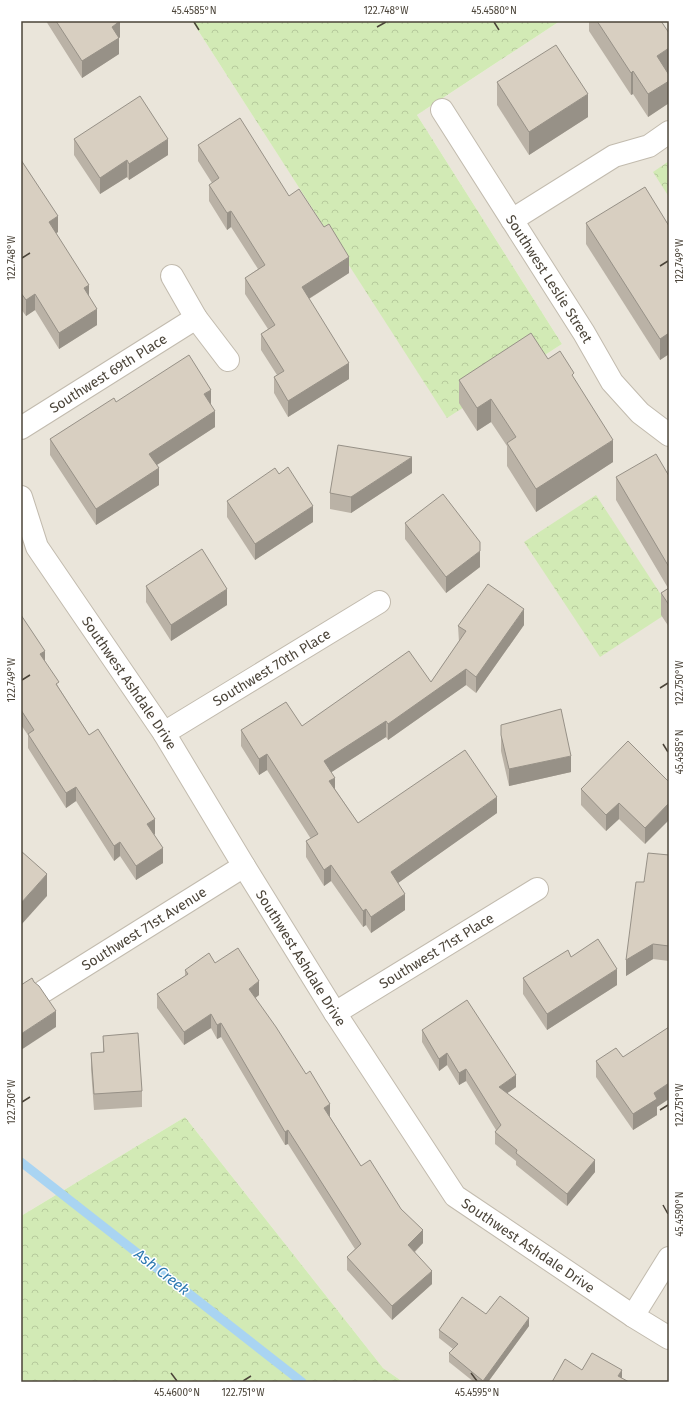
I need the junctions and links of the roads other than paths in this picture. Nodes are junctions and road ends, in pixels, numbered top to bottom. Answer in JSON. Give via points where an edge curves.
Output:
{"nodes":[{"id":1,"x":442,"y":110,"type":"dead end"},
{"id":2,"x":669,"y":132,"type":"edge"},
{"id":3,"x":512,"y":220,"type":"junction"},
{"id":4,"x":172,"y":276,"type":"dead end"},
{"id":5,"x":196,"y":318,"type":"junction"},
{"id":6,"x":228,"y":360,"type":"dead end"},
{"id":7,"x":21,"y":428,"type":"edge"},
{"id":8,"x":669,"y":435,"type":"edge"},
{"id":9,"x":21,"y":498,"type":"edge"},
{"id":10,"x":379,"y":602,"type":"dead end"},
{"id":11,"x":164,"y":733,"type":"junction"},
{"id":12,"x":244,"y":866,"type":"junction"},
{"id":13,"x":537,"y":889,"type":"dead end"},
{"id":14,"x":44,"y":991,"type":"edge"},
{"id":15,"x":335,"y":1013,"type":"junction"},
{"id":16,"x":669,"y":1258,"type":"edge"},
{"id":17,"x":633,"y":1316,"type":"junction"},
{"id":18,"x":669,"y":1338,"type":"edge"}],
"edges":[{"from":1,"to":3,"type":"street","name":"Southwest Leslie Street"},
{"from":2,"to":3,"type":"street","via":[[649,146],[614,156]]},
{"from":3,"to":8,"type":"street","name":"Southwest Leslie Street","via":[[612,382],[640,413]]},
{"from":4,"to":5,"type":"street"},
{"from":5,"to":6,"type":"street"},
{"from":5,"to":7,"type":"street","name":"Southwest 69th Place"},
{"from":9,"to":11,"type":"street","name":"Southwest Ashdale Drive","via":[[37,547]]},
{"from":10,"to":11,"type":"street","name":"Southwest 70th Place"},
{"from":11,"to":12,"type":"street","name":"Southwest Ashdale Drive"},
{"from":12,"to":14,"type":"street","name":"Southwest 71st Avenue"},
{"from":12,"to":15,"type":"street","name":"Southwest Ashdale Drive"},
{"from":13,"to":15,"type":"street","name":"Southwest 71st Place"},
{"from":15,"to":17,"type":"street","name":"Southwest Ashdale Drive","via":[[454,1196]]},
{"from":16,"to":17,"type":"street"},
{"from":17,"to":18,"type":"street","name":"Southwest Ashdale Drive"}]}
